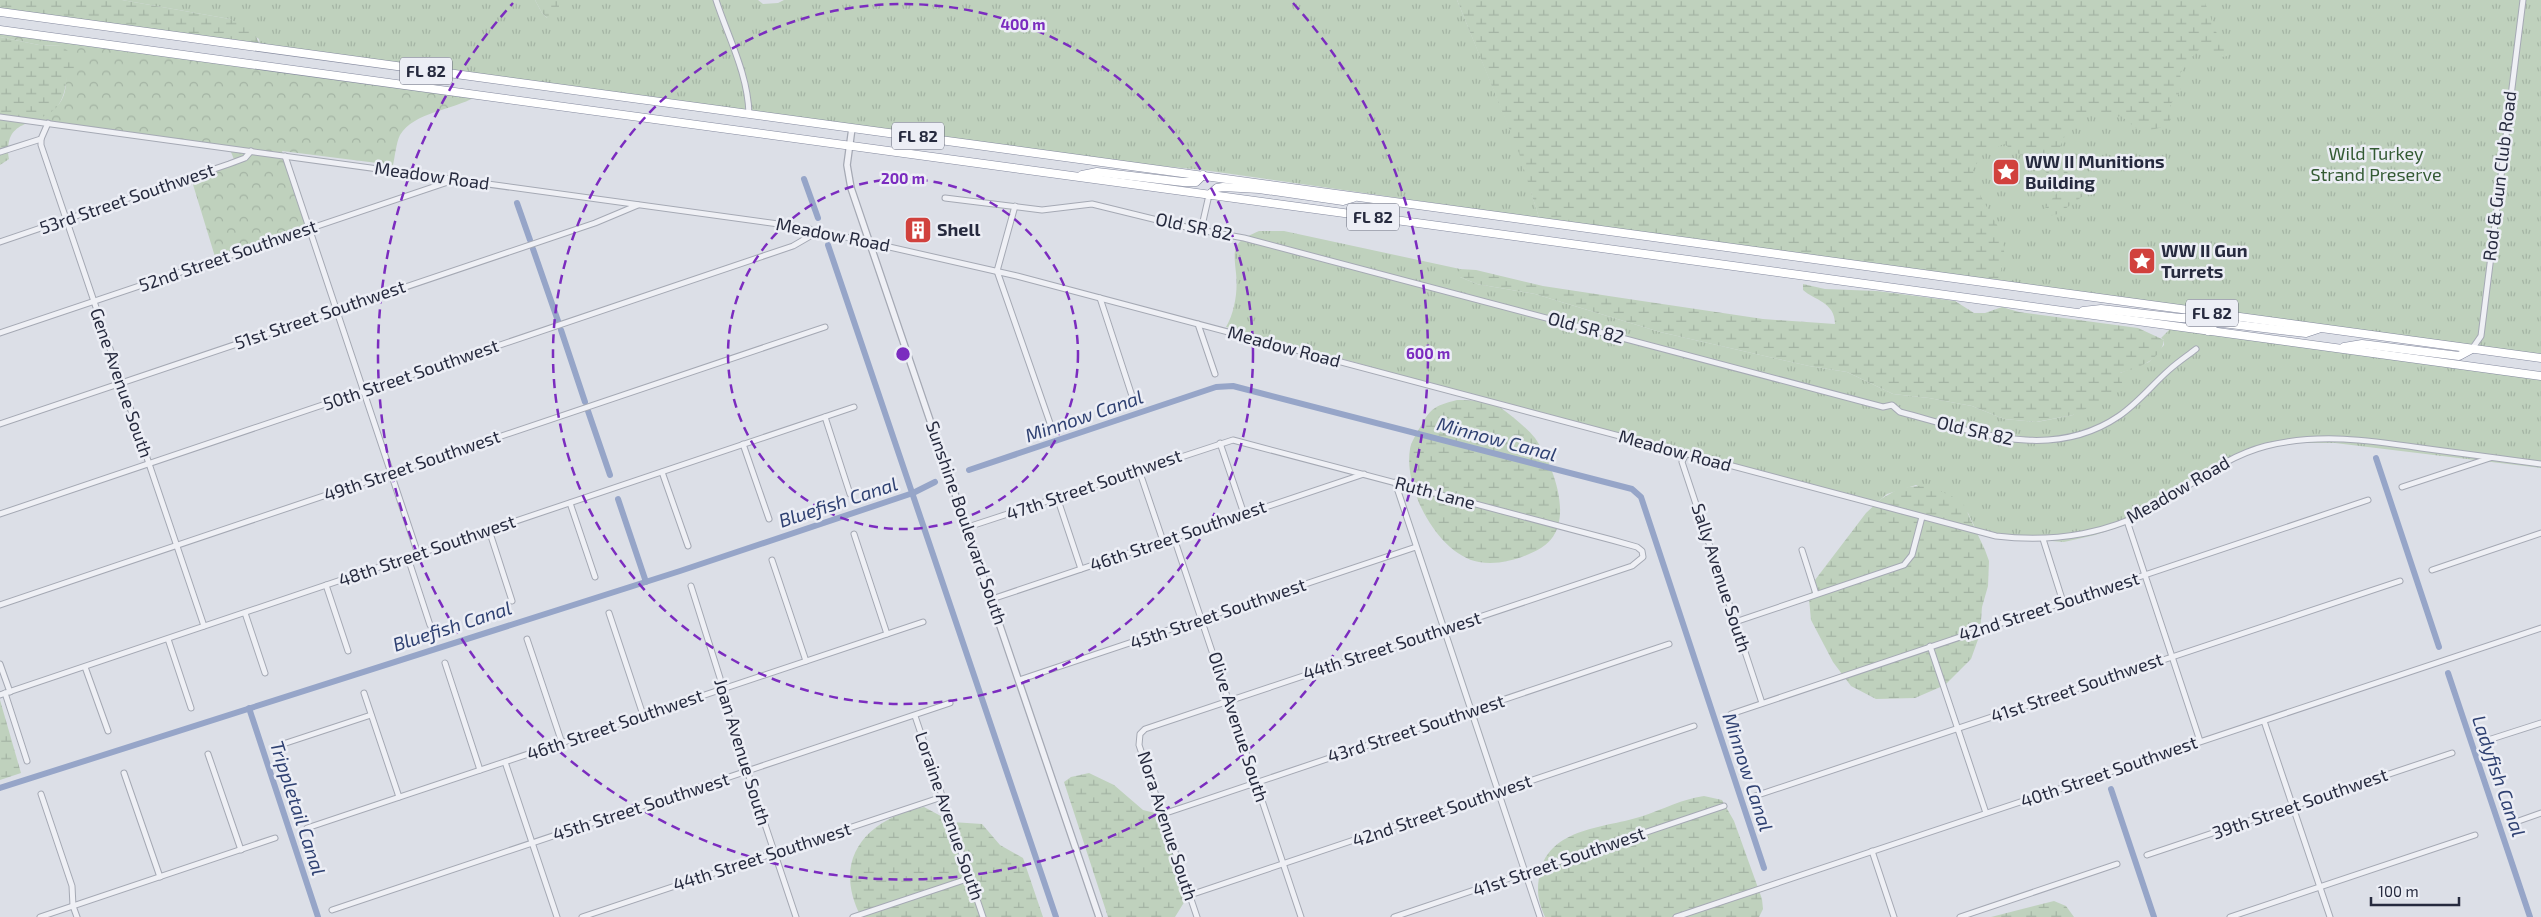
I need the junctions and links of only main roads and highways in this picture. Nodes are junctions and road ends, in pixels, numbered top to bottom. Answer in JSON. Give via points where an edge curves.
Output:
{"nodes":[{"id":1,"x":0,"y":12,"type":"edge"},
{"id":2,"x":39,"y":17,"type":"junction"},
{"id":3,"x":0,"y":30,"type":"edge"},
{"id":4,"x":37,"y":35,"type":"junction"},
{"id":5,"x":1203,"y":175,"type":"junction"},
{"id":6,"x":1078,"y":176,"type":"junction"},
{"id":7,"x":1209,"y":195,"type":"junction"},
{"id":8,"x":1357,"y":197,"type":"junction"},
{"id":9,"x":2195,"y":310,"type":"junction"},
{"id":10,"x":2071,"y":312,"type":"junction"},
{"id":11,"x":2319,"y":328,"type":"junction"},
{"id":12,"x":2208,"y":331,"type":"junction"},
{"id":13,"x":2335,"y":349,"type":"junction"},
{"id":14,"x":2472,"y":349,"type":"junction"},
{"id":15,"x":2541,"y":358,"type":"edge"},
{"id":16,"x":2541,"y":376,"type":"edge"}],
"edges":[{"from":1,"to":2,"type":"highway","number":"FL 82"},
{"from":2,"to":4,"type":"highway"},
{"from":2,"to":5,"type":"highway","number":"FL 82"},
{"from":3,"to":4,"type":"highway","number":"FL 82"},
{"from":4,"to":6,"type":"highway","number":"FL 82"},
{"from":5,"to":6,"type":"highway","via":[[1196,182],[1097,172]]},
{"from":5,"to":8,"type":"highway","number":"FL 82"},
{"from":6,"to":7,"type":"highway","number":"FL 82"},
{"from":7,"to":8,"type":"highway","via":[[1223,187],[1342,201]]},
{"from":7,"to":10,"type":"highway","number":"FL 82"},
{"from":8,"to":9,"type":"highway","number":"FL 82"},
{"from":9,"to":10,"type":"highway","via":[[2186,318],[2101,309]]},
{"from":9,"to":11,"type":"highway","number":"FL 82"},
{"from":10,"to":12,"type":"highway","number":"FL 82"},
{"from":11,"to":12,"type":"highway","via":[[2306,333],[2215,323]]},
{"from":11,"to":14,"type":"highway","number":"FL 82"},
{"from":12,"to":13,"type":"highway","number":"FL 82"},
{"from":13,"to":14,"type":"highway","via":[[2362,344],[2459,356]]},
{"from":13,"to":16,"type":"highway","number":"FL 82"},
{"from":14,"to":15,"type":"highway","number":"FL 82"}]}
